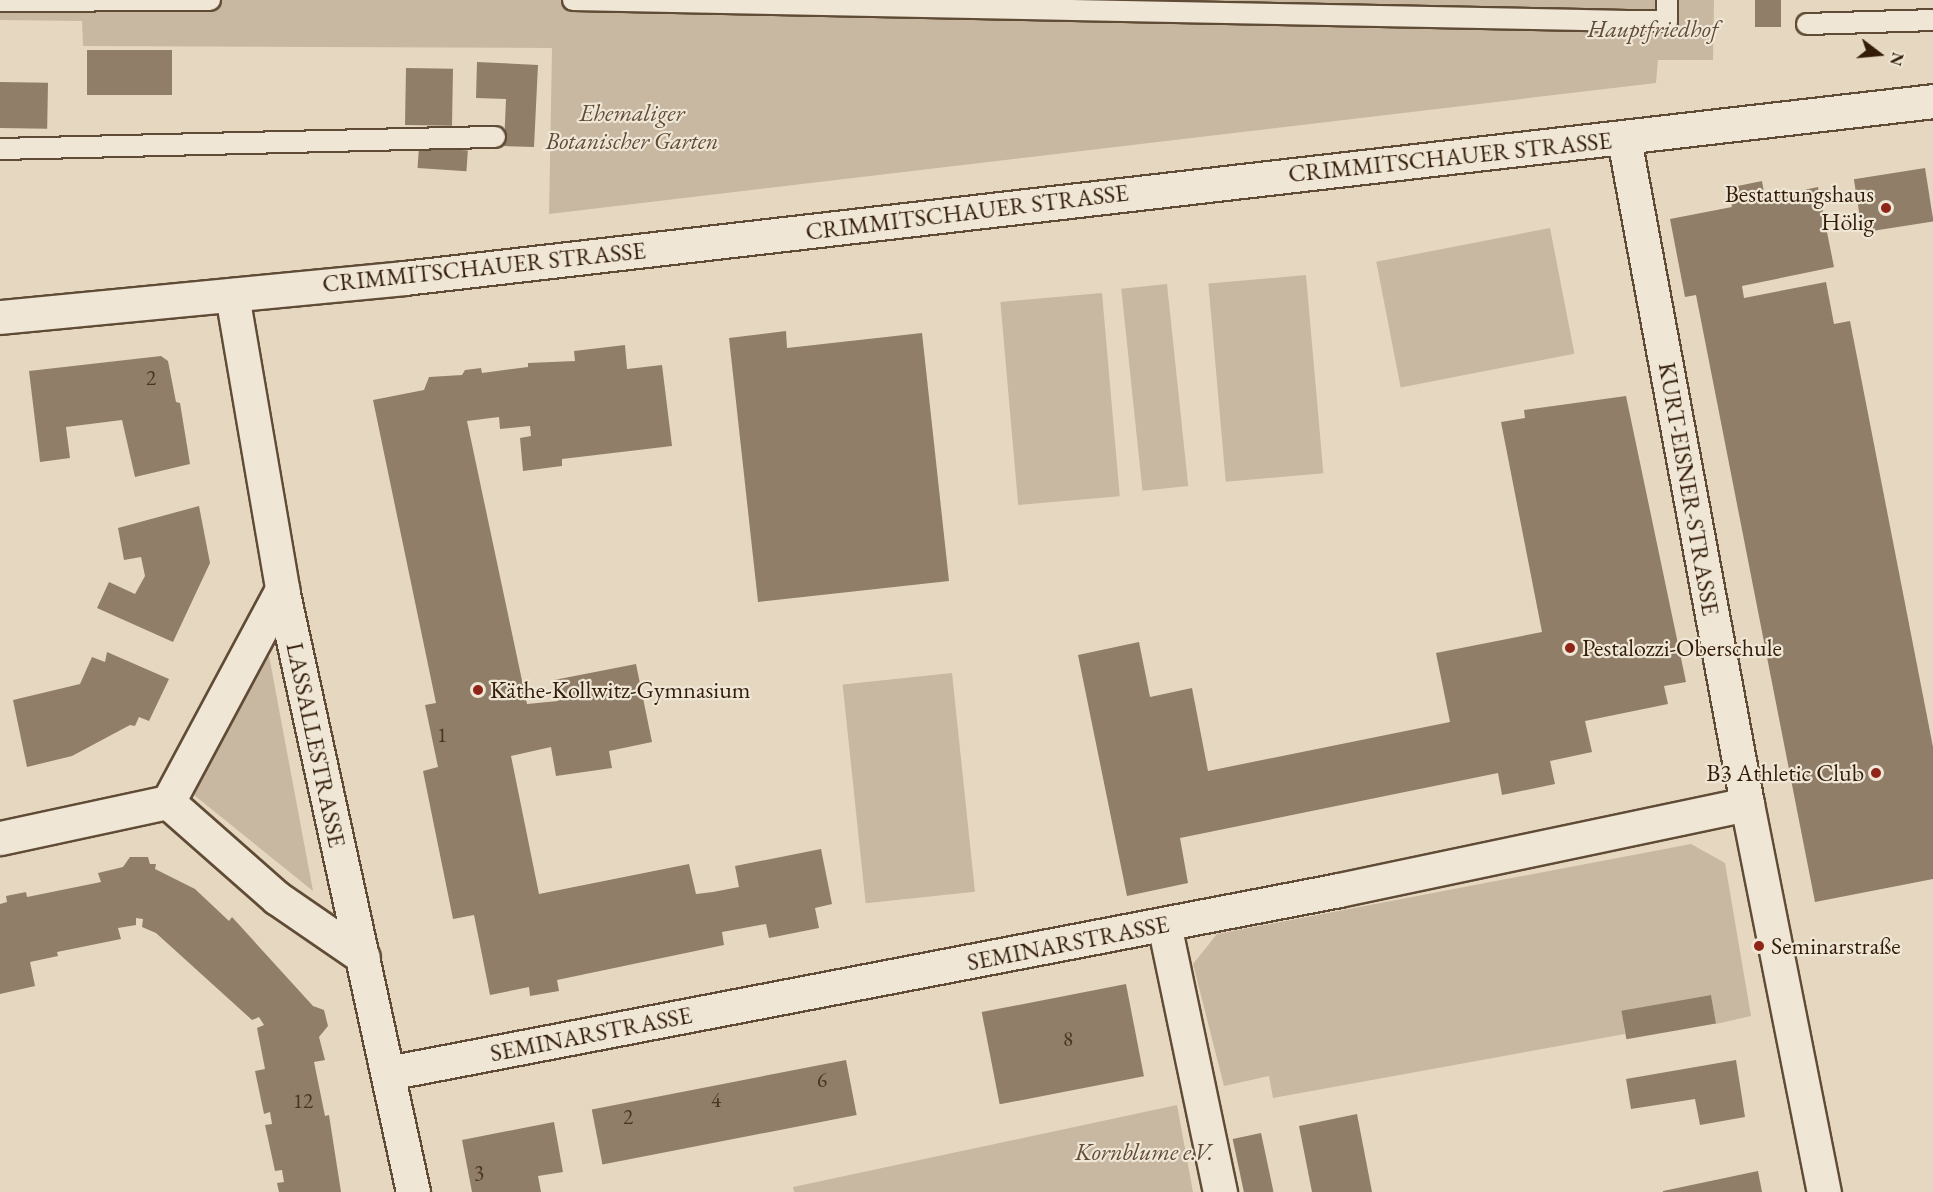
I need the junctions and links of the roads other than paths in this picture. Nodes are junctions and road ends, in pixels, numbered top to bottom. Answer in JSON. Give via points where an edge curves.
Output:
{"nodes":[{"id":1,"x":210,"y":0,"type":"edge"},
{"id":2,"x":573,"y":0,"type":"edge"},
{"id":3,"x":1667,"y":0,"type":"edge"},
{"id":4,"x":0,"y":1,"type":"edge"},
{"id":5,"x":126,"y":1,"type":"edge"},
{"id":6,"x":900,"y":4,"type":"edge"},
{"id":7,"x":983,"y":5,"type":"edge"},
{"id":8,"x":1329,"y":8,"type":"edge"},
{"id":9,"x":1933,"y":20,"type":"edge"},
{"id":10,"x":1807,"y":24,"type":"dead end"},
{"id":11,"x":1933,"y":101,"type":"edge"},
{"id":12,"x":495,"y":137,"type":"dead end"},
{"id":13,"x":1624,"y":139,"type":"junction"},
{"id":14,"x":0,"y":149,"type":"edge"},
{"id":15,"x":232,"y":295,"type":"junction"},
{"id":16,"x":0,"y":317,"type":"edge"},
{"id":17,"x":282,"y":589,"type":"junction"},
{"id":18,"x":168,"y":802,"type":"junction"},
{"id":19,"x":1747,"y":804,"type":"junction"},
{"id":20,"x":0,"y":838,"type":"edge"},
{"id":21,"x":1164,"y":924,"type":"junction"},
{"id":22,"x":363,"y":957,"type":"junction"},
{"id":23,"x":388,"y":1073,"type":"junction"},
{"id":24,"x":413,"y":1192,"type":"edge"},
{"id":25,"x":1220,"y":1192,"type":"edge"},
{"id":26,"x":1824,"y":1192,"type":"edge"}],
"edges":[{"from":1,"to":5,"type":"lane"},
{"from":2,"to":6,"type":"lane"},
{"from":3,"to":8,"type":"lane","via":[[1666,21]]},
{"from":4,"to":5,"type":"lane"},
{"from":6,"to":7,"type":"lane"},
{"from":7,"to":8,"type":"lane"},
{"from":9,"to":10,"type":"lane"},
{"from":11,"to":13,"type":"street","name":"CRIMMITSCHAUER STRASSE"},
{"from":12,"to":14,"type":"lane"},
{"from":13,"to":15,"type":"street","name":"CRIMMITSCHAUER STRASSE"},
{"from":13,"to":19,"type":"street","name":"KURT-EISNER-STRASSE"},
{"from":15,"to":16,"type":"street","name":"CRIMMITSCHAUER STRASSE"},
{"from":15,"to":17,"type":"street","name":"LASSALLESTRASSE"},
{"from":17,"to":18,"type":"street"},
{"from":17,"to":22,"type":"street","name":"LASSALLESTRASSE"},
{"from":18,"to":20,"type":"street"},
{"from":18,"to":22,"type":"street","via":[[277,898]]},
{"from":19,"to":21,"type":"street","name":"SEMINARSTRASSE"},
{"from":19,"to":26,"type":"street","name":"KURT-EISNER-STRASSE"},
{"from":21,"to":23,"type":"street","name":"SEMINARSTRASSE"},
{"from":21,"to":25,"type":"street"},
{"from":22,"to":23,"type":"street","name":"LASSALLESTRASSE"},
{"from":23,"to":24,"type":"street","name":"LASSALLESTRASSE"}]}
